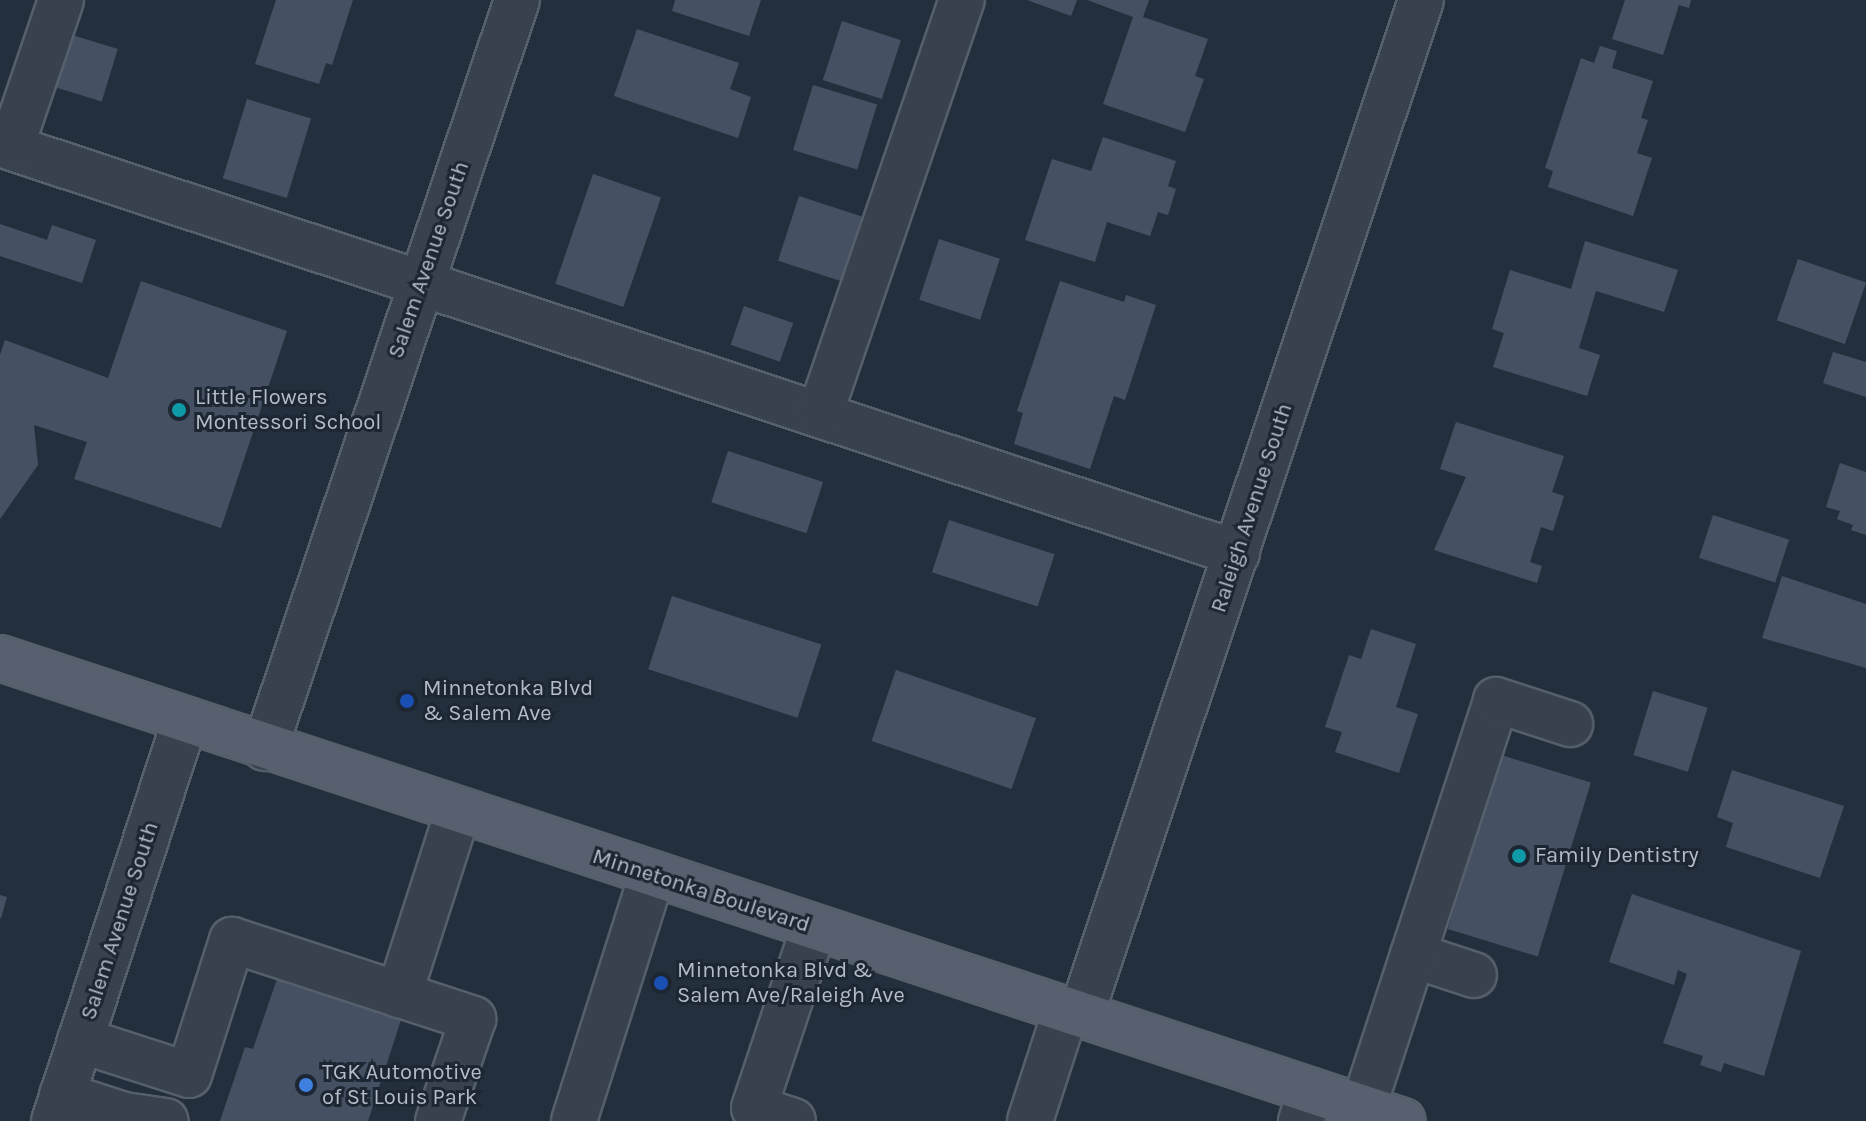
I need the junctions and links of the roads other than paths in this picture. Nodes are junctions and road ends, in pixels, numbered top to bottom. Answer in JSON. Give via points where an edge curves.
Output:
{"nodes":[{"id":1,"x":61,"y":0,"type":"edge"},
{"id":2,"x":517,"y":0,"type":"edge"},
{"id":3,"x":962,"y":0,"type":"edge"},
{"id":4,"x":1421,"y":0,"type":"edge"},
{"id":5,"x":6,"y":146,"type":"edge"},
{"id":6,"x":422,"y":283,"type":"junction"},
{"id":7,"x":820,"y":414,"type":"junction"},
{"id":8,"x":1237,"y":553,"type":"junction"},
{"id":9,"x":0,"y":658,"type":"edge"},
{"id":10,"x":185,"y":721,"type":"junction"},
{"id":11,"x":1570,"y":724,"type":"dead end"},
{"id":12,"x":265,"y":748,"type":"junction"},
{"id":13,"x":458,"y":811,"type":"junction"},
{"id":14,"x":652,"y":875,"type":"junction"},
{"id":15,"x":814,"y":928,"type":"junction"},
{"id":16,"x":1413,"y":955,"type":"junction"},
{"id":17,"x":1474,"y":975,"type":"dead end"},
{"id":18,"x":399,"y":995,"type":"junction"},
{"id":19,"x":1074,"y":1013,"type":"junction"},
{"id":20,"x":80,"y":1040,"type":"junction"},
{"id":21,"x":189,"y":1075,"type":"junction"},
{"id":22,"x":1306,"y":1106,"type":"edge"},
{"id":23,"x":58,"y":1108,"type":"edge"},
{"id":24,"x":1383,"y":1114,"type":"edge"},
{"id":25,"x":166,"y":1121,"type":"edge"},
{"id":26,"x":174,"y":1121,"type":"edge"},
{"id":27,"x":438,"y":1121,"type":"edge"},
{"id":28,"x":574,"y":1121,"type":"edge"},
{"id":29,"x":793,"y":1121,"type":"edge"},
{"id":30,"x":1030,"y":1121,"type":"edge"}],
"edges":[{"from":1,"to":5,"type":"street"},
{"from":2,"to":6,"type":"street","name":"Salem Avenue South"},
{"from":3,"to":7,"type":"street"},
{"from":4,"to":8,"type":"street","name":"Raleigh Avenue South"},
{"from":5,"to":6,"type":"street"},
{"from":6,"to":7,"type":"street"},
{"from":6,"to":12,"type":"street","name":"Salem Avenue South"},
{"from":7,"to":8,"type":"street"},
{"from":8,"to":19,"type":"street","name":"Raleigh Avenue South"},
{"from":9,"to":10,"type":"main road","name":"Minnetonka Boulevard"},
{"from":10,"to":12,"type":"main road","name":"Minnetonka Boulevard"},
{"from":10,"to":20,"type":"street","name":"Salem Avenue South"},
{"from":11,"to":16,"type":"street","via":[[1496,700]]},
{"from":12,"to":13,"type":"main road","name":"Minnetonka Boulevard"},
{"from":13,"to":14,"type":"main road","name":"Minnetonka Boulevard"},
{"from":13,"to":18,"type":"street"},
{"from":14,"to":15,"type":"main road","name":"Minnetonka Boulevard"},
{"from":14,"to":28,"type":"street"},
{"from":15,"to":19,"type":"main road","name":"Minnetonka Boulevard"},
{"from":15,"to":29,"type":"street","via":[[754,1108]]},
{"from":16,"to":17,"type":"street"},
{"from":16,"to":24,"type":"street"},
{"from":18,"to":21,"type":"street","via":[[232,940]]},
{"from":18,"to":27,"type":"street","via":[[473,1019]]},
{"from":19,"to":22,"type":"main road","name":"Minnetonka Boulevard"},
{"from":19,"to":30,"type":"street","name":"Raleigh Avenue South"},
{"from":20,"to":21,"type":"street"},
{"from":20,"to":23,"type":"street","name":"Salem Avenue South"},
{"from":21,"to":26,"type":"street"},
{"from":22,"to":24,"type":"main road","name":"Minnetonka Boulevard"},
{"from":23,"to":25,"type":"street"}]}
